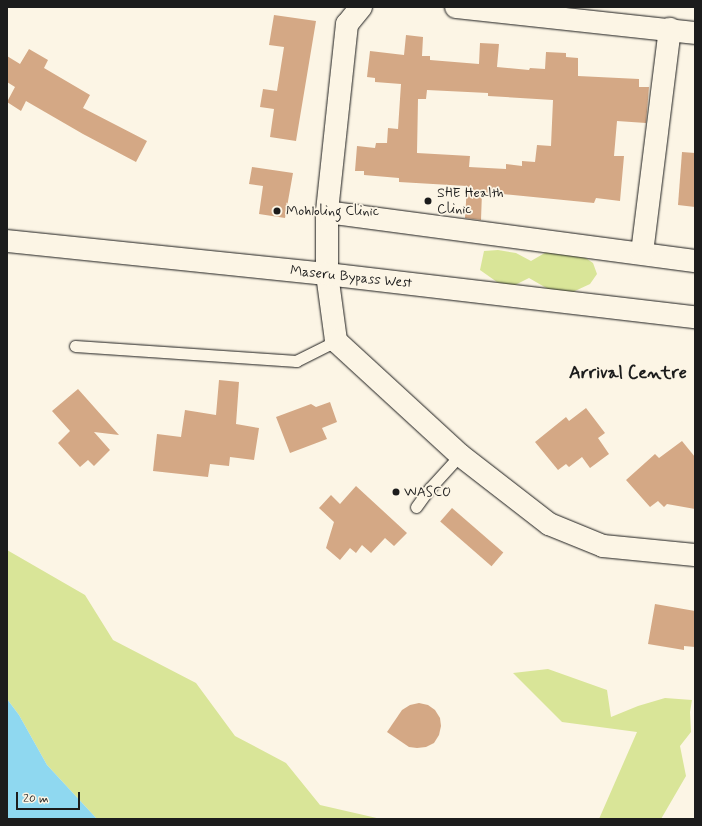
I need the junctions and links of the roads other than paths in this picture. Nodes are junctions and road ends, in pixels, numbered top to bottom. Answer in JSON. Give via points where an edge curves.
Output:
{"nodes":[{"id":1,"x":361,"y":7,"type":"edge"},
{"id":2,"x":456,"y":7,"type":"edge"},
{"id":3,"x":670,"y":29,"type":"junction"},
{"id":4,"x":695,"y":33,"type":"edge"},
{"id":5,"x":327,"y":212,"type":"junction"},
{"id":6,"x":7,"y":240,"type":"edge"},
{"id":7,"x":642,"y":253,"type":"junction"},
{"id":8,"x":695,"y":261,"type":"edge"},
{"id":9,"x":327,"y":274,"type":"junction"},
{"id":10,"x":695,"y":317,"type":"edge"},
{"id":11,"x":336,"y":340,"type":"junction"},
{"id":12,"x":75,"y":346,"type":"dead end"},
{"id":13,"x":460,"y":455,"type":"junction"},
{"id":14,"x":416,"y":507,"type":"dead end"},
{"id":15,"x":695,"y":555,"type":"edge"}],
"edges":[{"from":1,"to":5,"type":"street","via":[[347,24]]},
{"from":2,"to":3,"type":"street"},
{"from":3,"to":4,"type":"street"},
{"from":3,"to":7,"type":"street"},
{"from":5,"to":7,"type":"street"},
{"from":5,"to":9,"type":"street"},
{"from":6,"to":9,"type":"street","name":"Maseru Bypass West"},
{"from":7,"to":8,"type":"street"},
{"from":9,"to":10,"type":"street","name":"Maseru Bypass West"},
{"from":9,"to":11,"type":"street"},
{"from":11,"to":12,"type":"lane","via":[[296,361]]},
{"from":11,"to":13,"type":"street"},
{"from":13,"to":14,"type":"lane"},
{"from":13,"to":15,"type":"street","via":[[550,524],[603,546]]}]}
